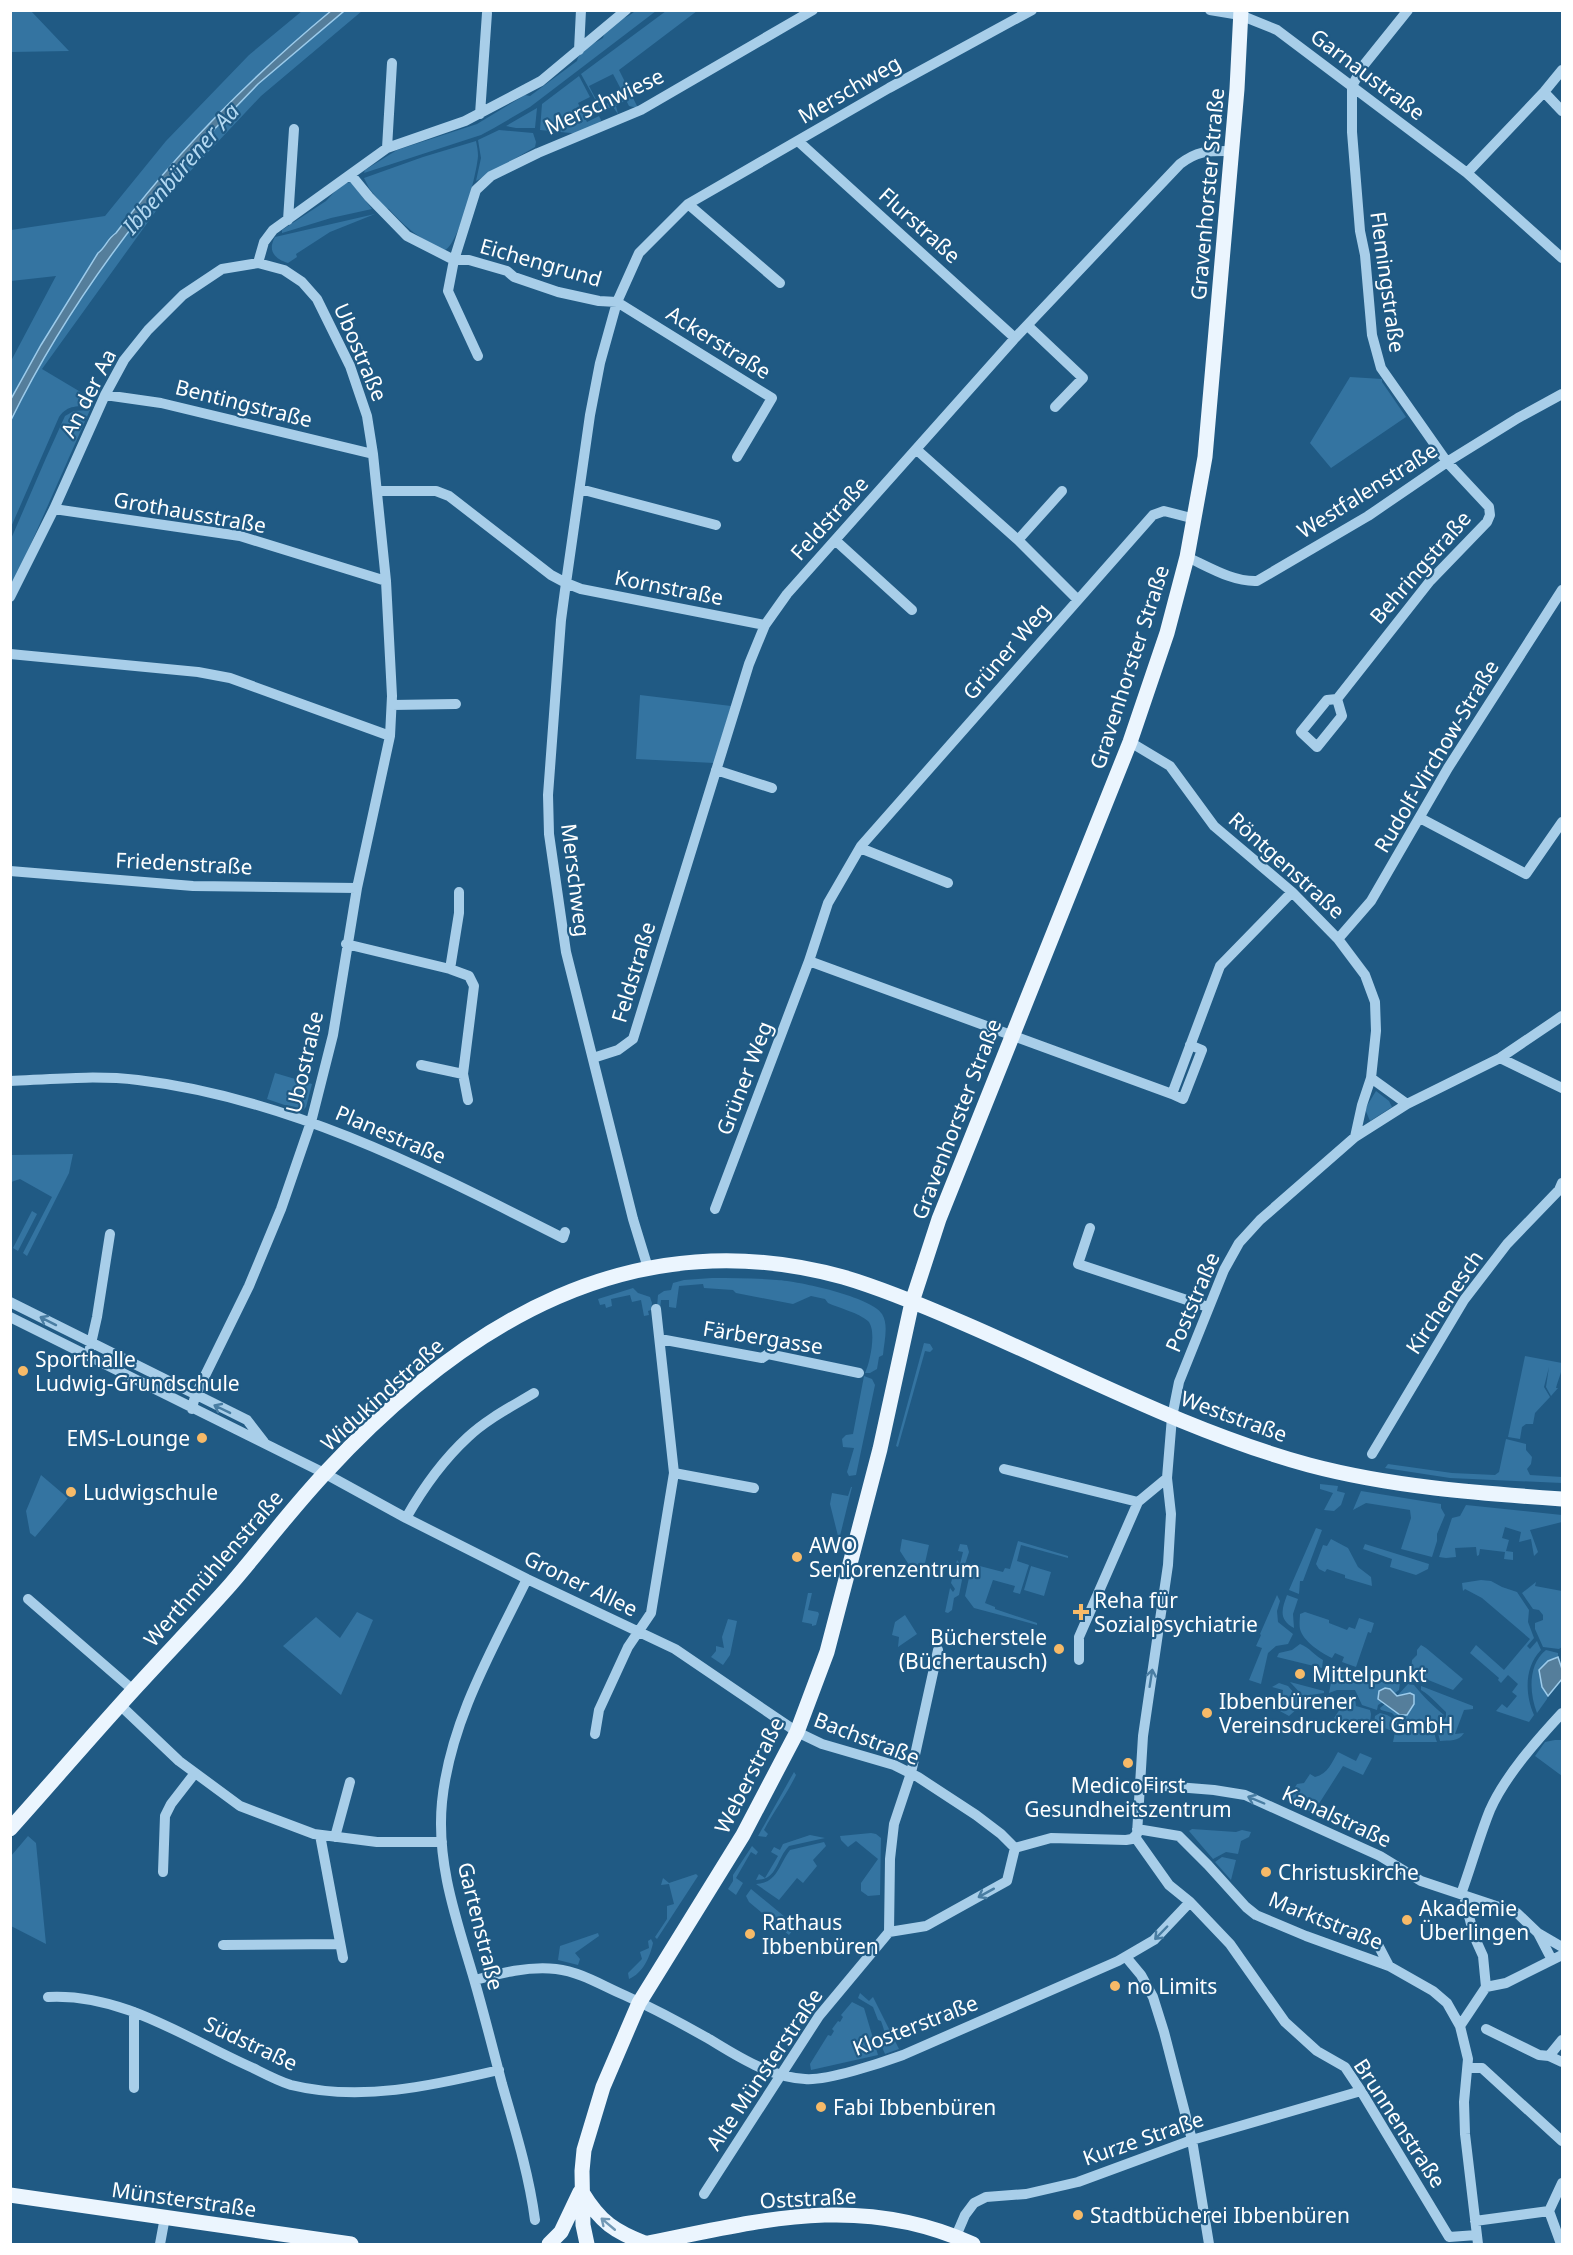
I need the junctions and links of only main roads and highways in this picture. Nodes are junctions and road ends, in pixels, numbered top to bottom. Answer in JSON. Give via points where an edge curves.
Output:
{"nodes":[{"id":1,"x":1241,"y":13,"type":"edge"},
{"id":2,"x":912,"y":1302,"type":"junction"},
{"id":3,"x":324,"y":1473,"type":"joint"},
{"id":4,"x":1563,"y":1499,"type":"edge"},
{"id":5,"x":10,"y":1829,"type":"edge"},
{"id":6,"x":581,"y":2190,"type":"junction"},
{"id":7,"x":10,"y":2195,"type":"edge"},
{"id":8,"x":351,"y":2244,"type":"edge"},
{"id":9,"x":549,"y":2244,"type":"edge"},
{"id":10,"x":587,"y":2244,"type":"edge"},
{"id":11,"x":645,"y":2244,"type":"edge"},
{"id":12,"x":973,"y":2244,"type":"edge"}],
"edges":[{"from":1,"to":2,"type":"main road","name":"Gravenhorster Straße","via":[[1212,391],[1187,557],[1167,633],[1130,742],[939,1219]]},
{"from":2,"to":3,"type":"main road","name":"Widukindstraße","via":[[844,1278],[792,1267],[712,1260],[648,1268],[559,1295],[496,1327],[409,1391]]},
{"from":2,"to":4,"type":"main road","name":"Weststraße","via":[[1173,1417],[1254,1448],[1348,1474],[1458,1491]]},
{"from":2,"to":6,"type":"main road","name":"Weberstraße","via":[[880,1449],[827,1652],[796,1732],[743,1835],[639,2002],[621,2041],[584,2150]]},
{"from":3,"to":5,"type":"main road","name":"Werthmühlenstraße","via":[[231,1584]]},
{"from":6,"to":9,"type":"main road","via":[[561,2232]]},
{"from":6,"to":10,"type":"main road","name":"Weberstraße"},
{"from":11,"to":6,"type":"main road","one_way":true,"via":[[608,2225]]},
{"from":7,"to":8,"type":"main road","name":"Münsterstraße"},
{"from":11,"to":12,"type":"main road","name":"Oststraße","via":[[811,2214],[899,2220]]}]}
